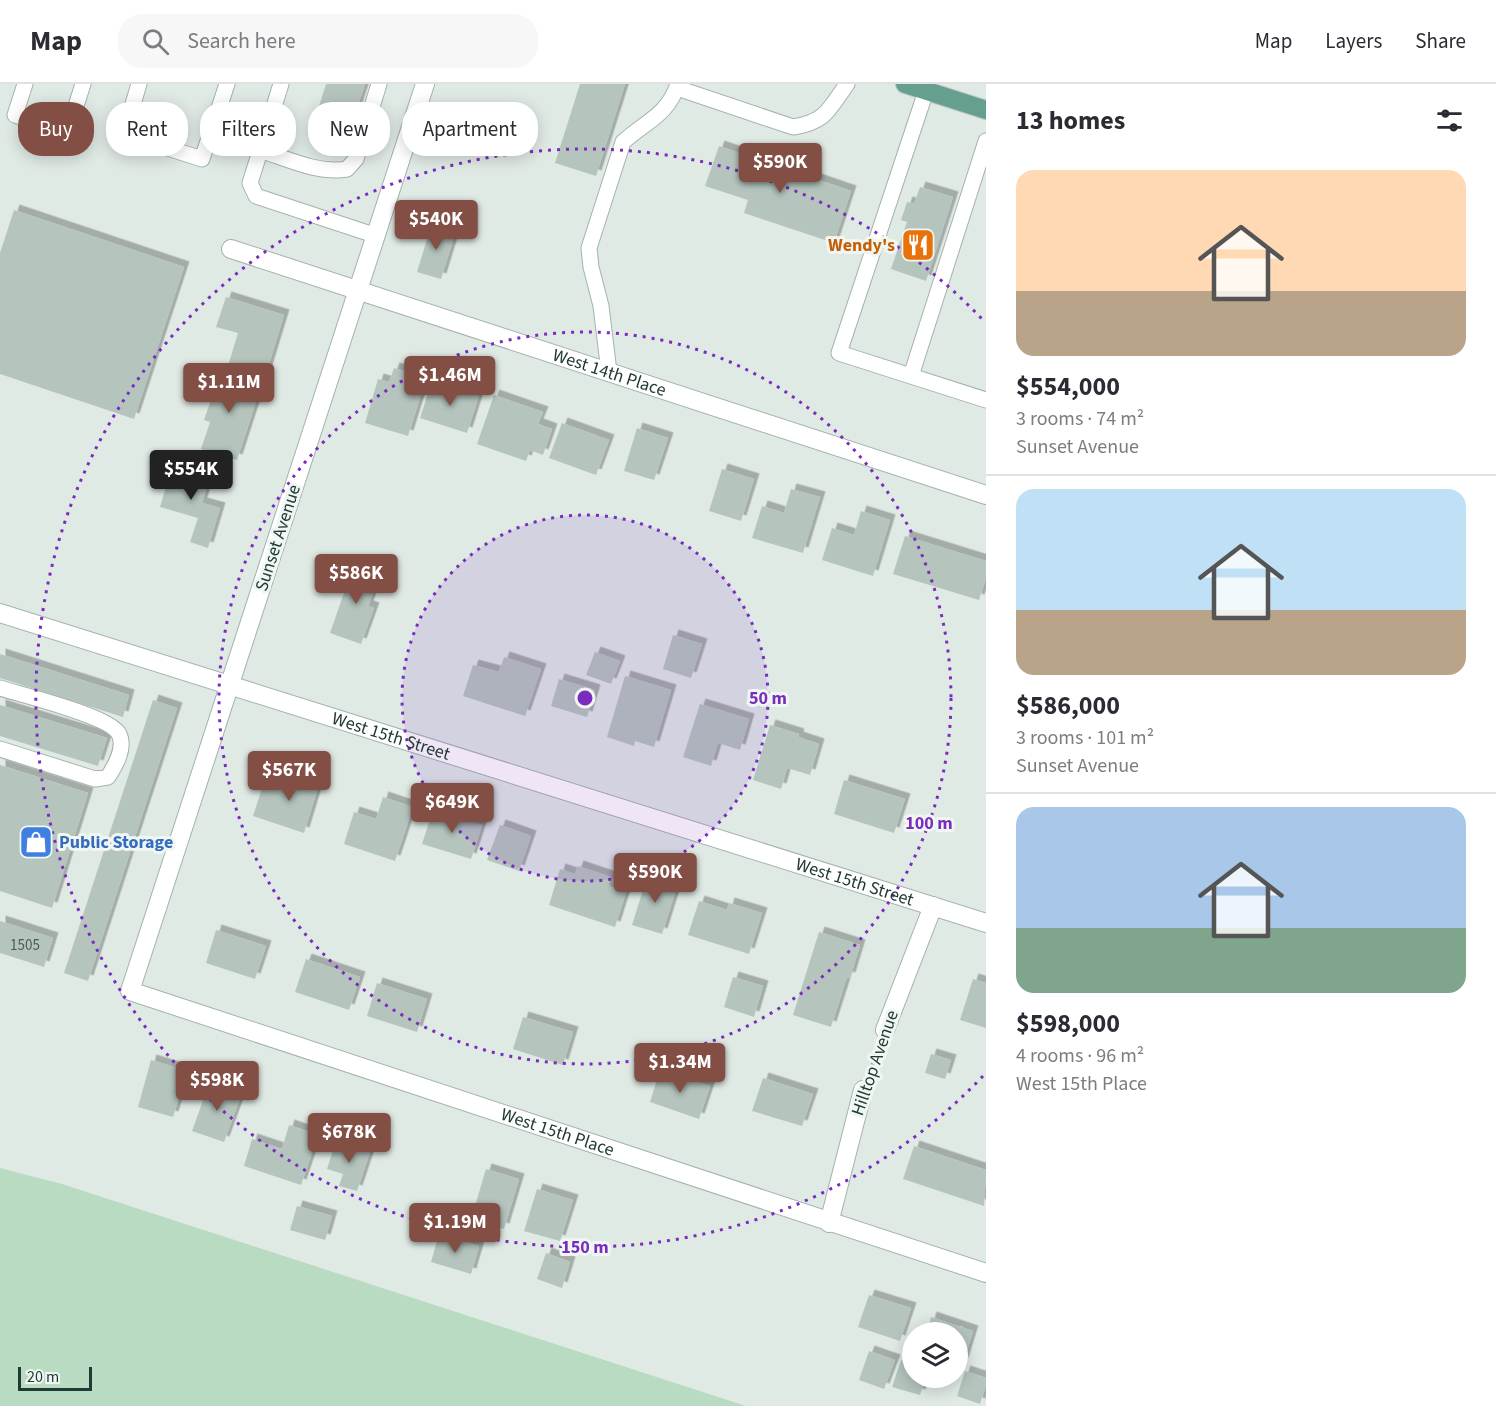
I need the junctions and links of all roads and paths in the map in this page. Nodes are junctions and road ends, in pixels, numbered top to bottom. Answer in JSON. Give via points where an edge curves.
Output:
{"nodes":[{"id":1,"x":25,"y":84,"type":"edge"},
{"id":2,"x":83,"y":84,"type":"edge"},
{"id":3,"x":139,"y":84,"type":"edge"},
{"id":4,"x":227,"y":84,"type":"edge"},
{"id":5,"x":281,"y":84,"type":"edge"},
{"id":6,"x":379,"y":84,"type":"edge"},
{"id":7,"x":425,"y":84,"type":"edge"},
{"id":8,"x":847,"y":84,"type":"edge"},
{"id":9,"x":905,"y":84,"type":"edge"},
{"id":10,"x":678,"y":86,"type":"edge"},
{"id":11,"x":926,"y":91,"type":"junction"},
{"id":12,"x":275,"y":102,"type":"edge"},
{"id":13,"x":986,"y":110,"type":"edge"},
{"id":14,"x":986,"y":141,"type":"edge"},
{"id":15,"x":258,"y":156,"type":"edge"},
{"id":16,"x":278,"y":156,"type":"edge"},
{"id":17,"x":377,"y":236,"type":"junction"},
{"id":18,"x":231,"y":249,"type":"dead end"},
{"id":19,"x":359,"y":291,"type":"junction"},
{"id":20,"x":609,"y":372,"type":"junction"},
{"id":21,"x":911,"y":376,"type":"junction"},
{"id":22,"x":986,"y":400,"type":"edge"},
{"id":23,"x":986,"y":495,"type":"edge"},
{"id":24,"x":0,"y":613,"type":"edge"},
{"id":25,"x":229,"y":686,"type":"junction"},
{"id":26,"x":0,"y":688,"type":"edge"},
{"id":27,"x":0,"y":749,"type":"edge"},
{"id":28,"x":933,"y":906,"type":"junction"},
{"id":29,"x":986,"y":923,"type":"edge"},
{"id":30,"x":130,"y":992,"type":"joint"},
{"id":31,"x":885,"y":1030,"type":"joint"},
{"id":32,"x":863,"y":1090,"type":"joint"},
{"id":33,"x":829,"y":1223,"type":"junction"},
{"id":34,"x":986,"y":1273,"type":"edge"}],
"edges":[{"from":1,"to":2,"type":"lane","via":[[15,115],[68,131]]},
{"from":3,"to":4,"type":"lane","via":[[124,134],[202,159]]},
{"from":5,"to":12,"type":"lane"},
{"from":6,"to":16,"type":"lane","via":[[356,159],[348,169],[318,169]]},
{"from":7,"to":17,"type":"street","name":"Sunset Avenue"},
{"from":8,"to":10,"type":"lane","via":[[824,115],[811,124],[793,127]]},
{"from":9,"to":11,"type":"main road"},
{"from":10,"to":20,"type":"lane","via":[[661,113],[623,142],[589,248]]},
{"from":11,"to":13,"type":"main road"},
{"from":11,"to":21,"type":"lane","via":[[839,353]]},
{"from":14,"to":21,"type":"lane"},
{"from":15,"to":17,"type":"lane","via":[[250,183],[256,196]]},
{"from":17,"to":19,"type":"street","name":"Sunset Avenue"},
{"from":18,"to":19,"type":"street","name":"West 14th Place"},
{"from":19,"to":20,"type":"street","name":"West 14th Place"},
{"from":19,"to":25,"type":"street","name":"Sunset Avenue"},
{"from":20,"to":23,"type":"street","name":"West 14th Place"},
{"from":21,"to":22,"type":"lane"},
{"from":24,"to":25,"type":"street","name":"West 15th Street"},
{"from":25,"to":28,"type":"street","name":"West 15th Street"},
{"from":25,"to":30,"type":"street","name":"Sunset Avenue"},
{"from":26,"to":27,"type":"lane","via":[[107,723],[119,734],[122,746],[108,777],[95,780]]},
{"from":28,"to":29,"type":"street","name":"West 15th Street"},
{"from":28,"to":31,"type":"street","name":"Hilltop Avenue"},
{"from":30,"to":33,"type":"street","name":"West 15th Place"},
{"from":31,"to":32,"type":"path","name":"Hilltop Avenue"},
{"from":32,"to":33,"type":"street","name":"Hilltop Avenue"},
{"from":33,"to":34,"type":"street","name":"West 15th Place"}]}
